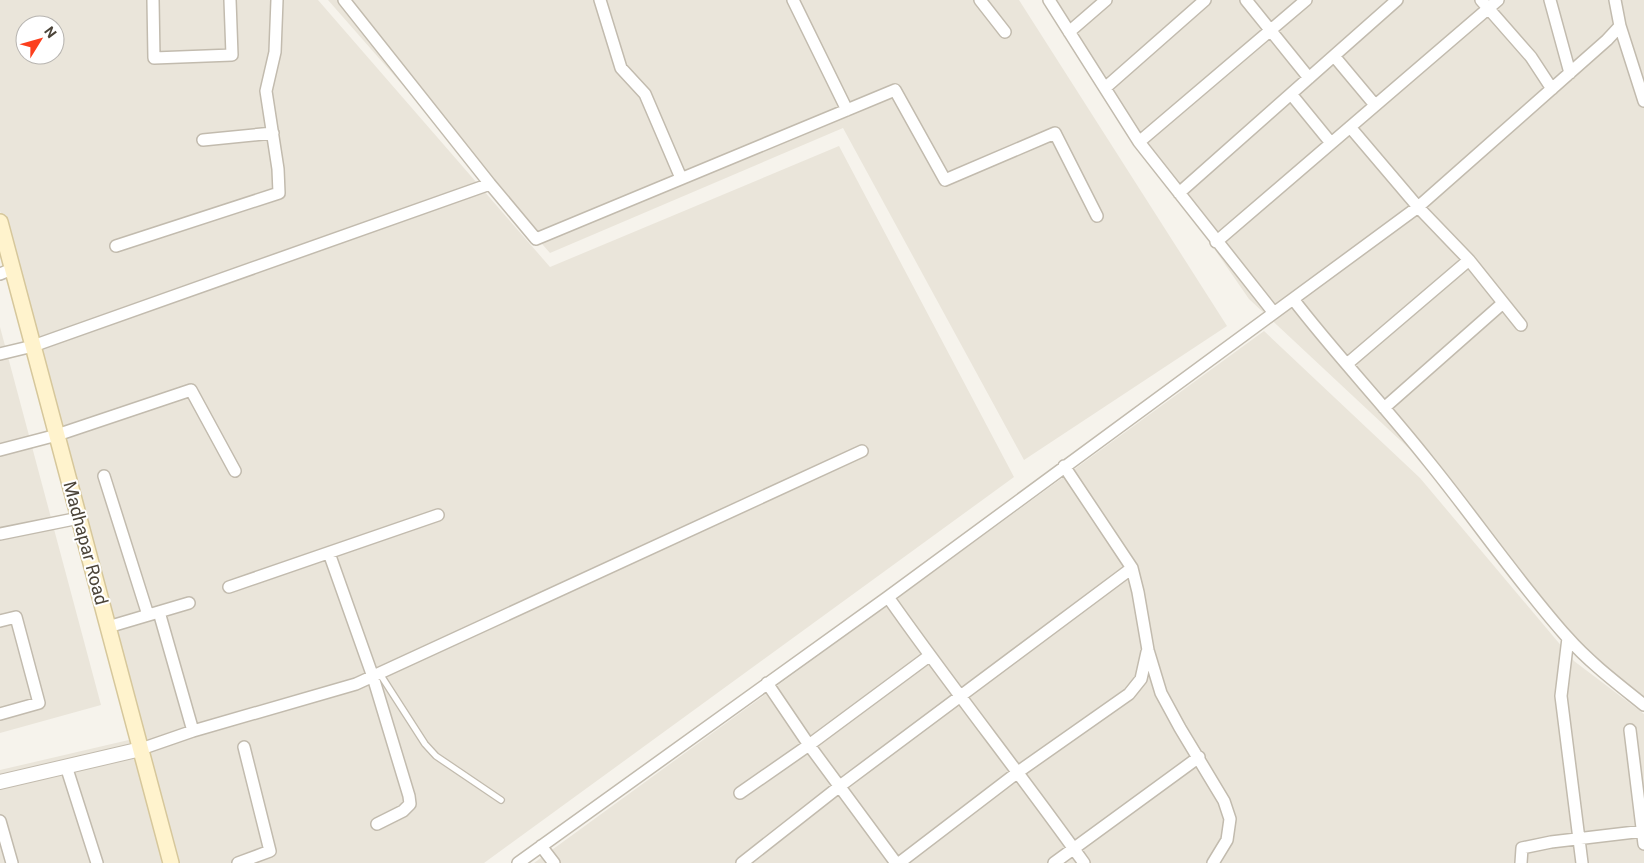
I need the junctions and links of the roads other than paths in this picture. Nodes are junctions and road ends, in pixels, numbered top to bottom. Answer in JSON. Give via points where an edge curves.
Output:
{"nodes":[{"id":1,"x":153,"y":0,"type":"edge"},
{"id":2,"x":230,"y":0,"type":"edge"},
{"id":3,"x":277,"y":0,"type":"edge"},
{"id":4,"x":344,"y":0,"type":"edge"},
{"id":5,"x":600,"y":0,"type":"edge"},
{"id":6,"x":793,"y":0,"type":"edge"},
{"id":7,"x":980,"y":0,"type":"edge"},
{"id":8,"x":1049,"y":0,"type":"edge"},
{"id":9,"x":1106,"y":0,"type":"edge"},
{"id":10,"x":1205,"y":0,"type":"edge"},
{"id":11,"x":1246,"y":0,"type":"edge"},
{"id":12,"x":1306,"y":0,"type":"edge"},
{"id":13,"x":1397,"y":0,"type":"edge"},
{"id":14,"x":1498,"y":0,"type":"edge"},
{"id":15,"x":1550,"y":0,"type":"edge"},
{"id":16,"x":1615,"y":0,"type":"edge"},
{"id":17,"x":1485,"y":4,"type":"edge"},
{"id":18,"x":1620,"y":26,"type":"junction"},
{"id":19,"x":1271,"y":30,"type":"junction"},
{"id":20,"x":1005,"y":32,"type":"dead end"},
{"id":21,"x":1069,"y":32,"type":"junction"},
{"id":22,"x":1334,"y":56,"type":"junction"},
{"id":23,"x":1570,"y":73,"type":"junction"},
{"id":24,"x":1309,"y":78,"type":"junction"},
{"id":25,"x":1105,"y":88,"type":"junction"},
{"id":26,"x":1552,"y":89,"type":"junction"},
{"id":27,"x":1290,"y":94,"type":"junction"},
{"id":28,"x":1644,"y":101,"type":"edge"},
{"id":29,"x":1375,"y":106,"type":"junction"},
{"id":30,"x":848,"y":110,"type":"junction"},
{"id":31,"x":1350,"y":127,"type":"junction"},
{"id":32,"x":272,"y":133,"type":"junction"},
{"id":33,"x":203,"y":140,"type":"dead end"},
{"id":34,"x":1139,"y":142,"type":"junction"},
{"id":35,"x":1331,"y":143,"type":"junction"},
{"id":36,"x":681,"y":178,"type":"junction"},
{"id":37,"x":490,"y":184,"type":"junction"},
{"id":38,"x":1179,"y":193,"type":"junction"},
{"id":39,"x":1418,"y":207,"type":"junction"},
{"id":40,"x":1097,"y":216,"type":"dead end"},
{"id":41,"x":0,"y":222,"type":"edge"},
{"id":42,"x":2,"y":242,"type":"edge"},
{"id":43,"x":1216,"y":242,"type":"junction"},
{"id":44,"x":116,"y":246,"type":"dead end"},
{"id":45,"x":1469,"y":260,"type":"junction"},
{"id":46,"x":6,"y":271,"type":"edge"},
{"id":47,"x":1293,"y":299,"type":"junction"},
{"id":48,"x":1504,"y":303,"type":"junction"},
{"id":49,"x":1274,"y":313,"type":"junction"},
{"id":50,"x":1521,"y":324,"type":"dead end"},
{"id":51,"x":33,"y":346,"type":"junction"},
{"id":52,"x":0,"y":354,"type":"edge"},
{"id":53,"x":1347,"y":364,"type":"junction"},
{"id":54,"x":1384,"y":408,"type":"junction"},
{"id":55,"x":57,"y":435,"type":"junction"},
{"id":56,"x":0,"y":450,"type":"edge"},
{"id":57,"x":862,"y":452,"type":"dead end"},
{"id":58,"x":1064,"y":466,"type":"junction"},
{"id":59,"x":235,"y":471,"type":"dead end"},
{"id":60,"x":104,"y":476,"type":"dead end"},
{"id":61,"x":438,"y":515,"type":"dead end"},
{"id":62,"x":79,"y":518,"type":"junction"},
{"id":63,"x":0,"y":534,"type":"edge"},
{"id":64,"x":329,"y":553,"type":"junction"},
{"id":65,"x":1132,"y":568,"type":"junction"},
{"id":66,"x":228,"y":587,"type":"dead end"},
{"id":67,"x":888,"y":597,"type":"junction"},
{"id":68,"x":190,"y":603,"type":"dead end"},
{"id":69,"x":154,"y":614,"type":"junction"},
{"id":70,"x":0,"y":621,"type":"edge"},
{"id":71,"x":108,"y":627,"type":"junction"},
{"id":72,"x":1568,"y":638,"type":"junction"},
{"id":73,"x":1148,"y":650,"type":"junction"},
{"id":74,"x":929,"y":656,"type":"junction"},
{"id":75,"x":376,"y":675,"type":"junction"},
{"id":76,"x":767,"y":683,"type":"junction"},
{"id":77,"x":960,"y":697,"type":"junction"},
{"id":78,"x":1644,"y":705,"type":"edge"},
{"id":79,"x":0,"y":714,"type":"edge"},
{"id":80,"x":1630,"y":730,"type":"dead end"},
{"id":81,"x":193,"y":731,"type":"junction"},
{"id":82,"x":809,"y":745,"type":"junction"},
{"id":83,"x":244,"y":748,"type":"dead end"},
{"id":84,"x":141,"y":749,"type":"junction"},
{"id":85,"x":1199,"y":757,"type":"junction"},
{"id":86,"x":66,"y":766,"type":"junction"},
{"id":87,"x":1018,"y":772,"type":"junction"},
{"id":88,"x":0,"y":782,"type":"edge"},
{"id":89,"x":840,"y":786,"type":"junction"},
{"id":90,"x":740,"y":793,"type":"dead end"},
{"id":91,"x":501,"y":800,"type":"dead end"},
{"id":92,"x":0,"y":821,"type":"edge"},
{"id":93,"x":377,"y":824,"type":"dead end"},
{"id":94,"x":1643,"y":831,"type":"edge"},
{"id":95,"x":1580,"y":838,"type":"junction"},
{"id":96,"x":1644,"y":844,"type":"edge"},
{"id":97,"x":541,"y":846,"type":"junction"},
{"id":98,"x":1073,"y":848,"type":"junction"},
{"id":99,"x":12,"y":863,"type":"edge"},
{"id":100,"x":97,"y":863,"type":"edge"},
{"id":101,"x":171,"y":863,"type":"edge"},
{"id":102,"x":238,"y":863,"type":"edge"},
{"id":103,"x":518,"y":863,"type":"edge"},
{"id":104,"x":554,"y":863,"type":"edge"},
{"id":105,"x":742,"y":863,"type":"edge"},
{"id":106,"x":897,"y":863,"type":"edge"},
{"id":107,"x":1054,"y":863,"type":"edge"},
{"id":108,"x":1084,"y":863,"type":"edge"},
{"id":109,"x":1213,"y":863,"type":"edge"},
{"id":110,"x":1521,"y":863,"type":"edge"},
{"id":111,"x":1582,"y":863,"type":"edge"}],
"edges":[{"from":1,"to":2,"type":"street","via":[[154,58],[232,55]]},
{"from":3,"to":32,"type":"street","via":[[275,52],[266,92]]},
{"from":4,"to":37,"type":"street"},
{"from":5,"to":36,"type":"street","via":[[621,68],[645,94]]},
{"from":6,"to":30,"type":"street"},
{"from":7,"to":20,"type":"street"},
{"from":8,"to":21,"type":"street"},
{"from":9,"to":21,"type":"street"},
{"from":10,"to":25,"type":"street"},
{"from":11,"to":19,"type":"street"},
{"from":12,"to":19,"type":"street"},
{"from":13,"to":22,"type":"street"},
{"from":14,"to":17,"type":"street"},
{"from":15,"to":23,"type":"street"},
{"from":16,"to":18,"type":"street"},
{"from":17,"to":26,"type":"street","via":[[1531,57]]},
{"from":17,"to":29,"type":"street"},
{"from":18,"to":23,"type":"street"},
{"from":18,"to":28,"type":"street"},
{"from":19,"to":24,"type":"street"},
{"from":19,"to":34,"type":"street"},
{"from":21,"to":25,"type":"street"},
{"from":22,"to":24,"type":"street"},
{"from":22,"to":29,"type":"street"},
{"from":23,"to":26,"type":"street"},
{"from":24,"to":27,"type":"street"},
{"from":25,"to":34,"type":"street"},
{"from":26,"to":39,"type":"street"},
{"from":27,"to":35,"type":"street"},
{"from":27,"to":38,"type":"street"},
{"from":29,"to":31,"type":"street"},
{"from":30,"to":36,"type":"street"},
{"from":30,"to":40,"type":"street","via":[[895,90],[945,180],[1055,133]]},
{"from":31,"to":35,"type":"street"},
{"from":31,"to":39,"type":"street"},
{"from":32,"to":33,"type":"street"},
{"from":32,"to":44,"type":"street","via":[[279,193]]},
{"from":34,"to":38,"type":"street"},
{"from":35,"to":43,"type":"street"},
{"from":36,"to":37,"type":"street","via":[[536,239]]},
{"from":37,"to":51,"type":"street"},
{"from":38,"to":43,"type":"street"},
{"from":39,"to":45,"type":"street"},
{"from":39,"to":47,"type":"street"},
{"from":41,"to":42,"type":"main road","name":"Madhapar Road"},
{"from":42,"to":46,"type":"main road","name":"Madhapar Road"},
{"from":43,"to":49,"type":"street"},
{"from":45,"to":48,"type":"street"},
{"from":45,"to":53,"type":"street"},
{"from":46,"to":51,"type":"main road","name":"Madhapar Road"},
{"from":47,"to":49,"type":"street"},
{"from":47,"to":53,"type":"street"},
{"from":48,"to":50,"type":"street"},
{"from":48,"to":54,"type":"street"},
{"from":49,"to":58,"type":"street"},
{"from":51,"to":52,"type":"street"},
{"from":51,"to":55,"type":"main road","name":"Madhapar Road"},
{"from":53,"to":54,"type":"street"},
{"from":54,"to":72,"type":"street"},
{"from":55,"to":56,"type":"street"},
{"from":55,"to":59,"type":"street","via":[[191,390]]},
{"from":55,"to":62,"type":"main road","name":"Madhapar Road"},
{"from":57,"to":75,"type":"street"},
{"from":58,"to":65,"type":"street"},
{"from":58,"to":67,"type":"street"},
{"from":60,"to":69,"type":"street"},
{"from":61,"to":64,"type":"street"},
{"from":62,"to":63,"type":"street"},
{"from":62,"to":71,"type":"main road","name":"Madhapar Road"},
{"from":64,"to":66,"type":"street"},
{"from":64,"to":75,"type":"street"},
{"from":65,"to":73,"type":"street"},
{"from":65,"to":77,"type":"street"},
{"from":67,"to":74,"type":"street"},
{"from":67,"to":76,"type":"street"},
{"from":68,"to":69,"type":"street"},
{"from":69,"to":71,"type":"street"},
{"from":69,"to":81,"type":"street"},
{"from":70,"to":79,"type":"street","via":[[16,617],[39,703]]},
{"from":71,"to":84,"type":"main road","name":"Madhapar Road"},
{"from":72,"to":78,"type":"street"},
{"from":72,"to":95,"type":"street","via":[[1561,696]]},
{"from":73,"to":85,"type":"street","via":[[1161,693]]},
{"from":73,"to":87,"type":"street","via":[[1141,679],[1129,694]]},
{"from":74,"to":77,"type":"street"},
{"from":74,"to":82,"type":"street"},
{"from":75,"to":81,"type":"street","via":[[356,684]]},
{"from":75,"to":91,"type":"lane","via":[[436,756]]},
{"from":75,"to":93,"type":"street","via":[[410,804],[404,811]]},
{"from":76,"to":82,"type":"street"},
{"from":76,"to":97,"type":"street"},
{"from":77,"to":87,"type":"street"},
{"from":77,"to":89,"type":"street"},
{"from":80,"to":94,"type":"street"},
{"from":81,"to":84,"type":"street"},
{"from":82,"to":89,"type":"street"},
{"from":82,"to":90,"type":"street"},
{"from":83,"to":102,"type":"street","via":[[270,851]]},
{"from":84,"to":86,"type":"street"},
{"from":84,"to":101,"type":"main road","name":"Madhapar Road"},
{"from":85,"to":98,"type":"street"},
{"from":85,"to":109,"type":"street","via":[[1224,801],[1230,819],[1227,840]]},
{"from":86,"to":88,"type":"street"},
{"from":86,"to":100,"type":"street"},
{"from":87,"to":98,"type":"street"},
{"from":87,"to":106,"type":"street"},
{"from":89,"to":105,"type":"street"},
{"from":89,"to":106,"type":"street"},
{"from":92,"to":99,"type":"street"},
{"from":94,"to":95,"type":"street"},
{"from":94,"to":96,"type":"street"},
{"from":95,"to":110,"type":"street","via":[[1522,848]]},
{"from":95,"to":111,"type":"street"},
{"from":97,"to":103,"type":"street"},
{"from":97,"to":104,"type":"street"},
{"from":98,"to":107,"type":"street"},
{"from":98,"to":108,"type":"street"}]}
